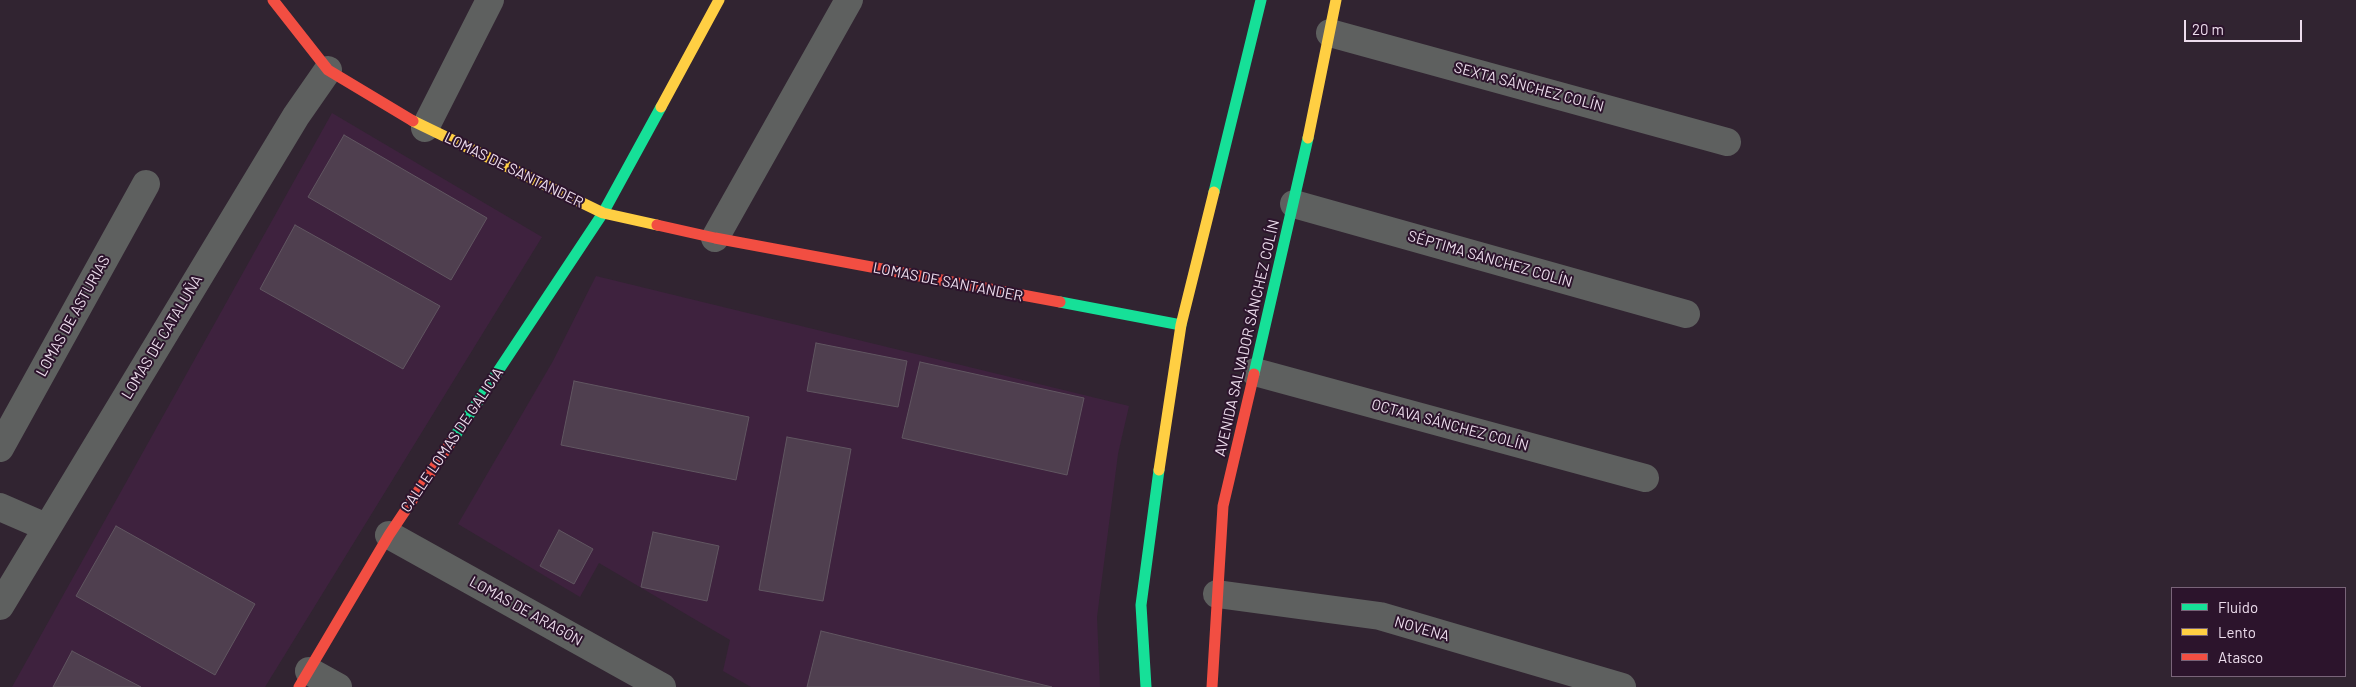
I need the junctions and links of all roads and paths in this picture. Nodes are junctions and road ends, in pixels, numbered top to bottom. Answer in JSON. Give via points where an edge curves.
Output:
{"nodes":[{"id":1,"x":273,"y":0,"type":"edge"},
{"id":2,"x":490,"y":0,"type":"edge"},
{"id":3,"x":719,"y":0,"type":"edge"},
{"id":4,"x":849,"y":0,"type":"edge"},
{"id":5,"x":1261,"y":0,"type":"edge"},
{"id":6,"x":1336,"y":0,"type":"edge"},
{"id":7,"x":1330,"y":33,"type":"junction"},
{"id":8,"x":328,"y":70,"type":"junction"},
{"id":9,"x":425,"y":128,"type":"junction"},
{"id":10,"x":1727,"y":142,"type":"dead end"},
{"id":11,"x":146,"y":184,"type":"dead end"},
{"id":12,"x":1294,"y":204,"type":"junction"},
{"id":13,"x":602,"y":213,"type":"junction"},
{"id":14,"x":715,"y":238,"type":"junction"},
{"id":15,"x":1686,"y":314,"type":"dead end"},
{"id":16,"x":1181,"y":325,"type":"junction"},
{"id":17,"x":1255,"y":372,"type":"junction"},
{"id":18,"x":0,"y":448,"type":"edge"},
{"id":19,"x":1645,"y":478,"type":"dead end"},
{"id":20,"x":0,"y":508,"type":"edge"},
{"id":21,"x":46,"y":527,"type":"junction"},
{"id":22,"x":389,"y":535,"type":"junction"},
{"id":23,"x":1217,"y":594,"type":"junction"},
{"id":24,"x":0,"y":606,"type":"edge"},
{"id":25,"x":304,"y":679,"type":"edge"},
{"id":26,"x":338,"y":687,"type":"edge"},
{"id":27,"x":662,"y":687,"type":"edge"},
{"id":28,"x":1146,"y":687,"type":"edge"},
{"id":29,"x":1212,"y":687,"type":"edge"},
{"id":30,"x":1622,"y":687,"type":"edge"}],
"edges":[{"from":1,"to":8,"type":"street","name":"LOMAS DE SANTANDER"},
{"from":2,"to":9,"type":"street","name":"LOMAS DE SANTANDER"},
{"from":3,"to":13,"type":"street","name":"LOMAS DE SANTANDER"},
{"from":4,"to":14,"type":"street"},
{"from":5,"to":16,"type":"street"},
{"from":6,"to":7,"type":"street","name":"AVENIDA SALVADOR SÁNCHEZ COLÍN"},
{"from":7,"to":10,"type":"street","name":"SEXTA SÁNCHEZ COLÍN"},
{"from":7,"to":12,"type":"street","name":"AVENIDA SALVADOR SÁNCHEZ COLÍN"},
{"from":8,"to":9,"type":"street","name":"LOMAS DE SANTANDER"},
{"from":8,"to":21,"type":"street","name":"LOMAS DE CATALUÑA","via":[[296,116]]},
{"from":9,"to":13,"type":"street","name":"LOMAS DE SANTANDER"},
{"from":11,"to":18,"type":"street","name":"LOMAS DE ASTURIAS"},
{"from":12,"to":15,"type":"street","name":"SÉPTIMA SÁNCHEZ COLÍN"},
{"from":12,"to":17,"type":"street","name":"AVENIDA SALVADOR SÁNCHEZ COLÍN"},
{"from":13,"to":14,"type":"street","name":"LOMAS DE SANTANDER"},
{"from":13,"to":22,"type":"street","name":"CALLE LOMAS DE GALICIA"},
{"from":14,"to":16,"type":"street","name":"LOMAS DE SANTANDER"},
{"from":16,"to":28,"type":"street","via":[[1141,605]]},
{"from":17,"to":19,"type":"street","name":"OCTAVA SÁNCHEZ COLÍN"},
{"from":17,"to":23,"type":"street","name":"AVENIDA SALVADOR SÁNCHEZ COLÍN","via":[[1223,506]]},
{"from":20,"to":21,"type":"street"},
{"from":21,"to":24,"type":"street","name":"LOMAS DE CATALUÑA"},
{"from":22,"to":25,"type":"street","name":"CALLE LOMAS DE GALICIA"},
{"from":22,"to":27,"type":"street","name":"LOMAS DE ARAGÓN"},
{"from":23,"to":29,"type":"street","name":"AVENIDA SALVADOR SÁNCHEZ COLÍN"},
{"from":23,"to":30,"type":"street","name":"NOVENA","via":[[1380,616]]},
{"from":25,"to":26,"type":"street","name":"CALLE LOMAS DE GALICIA"}]}
